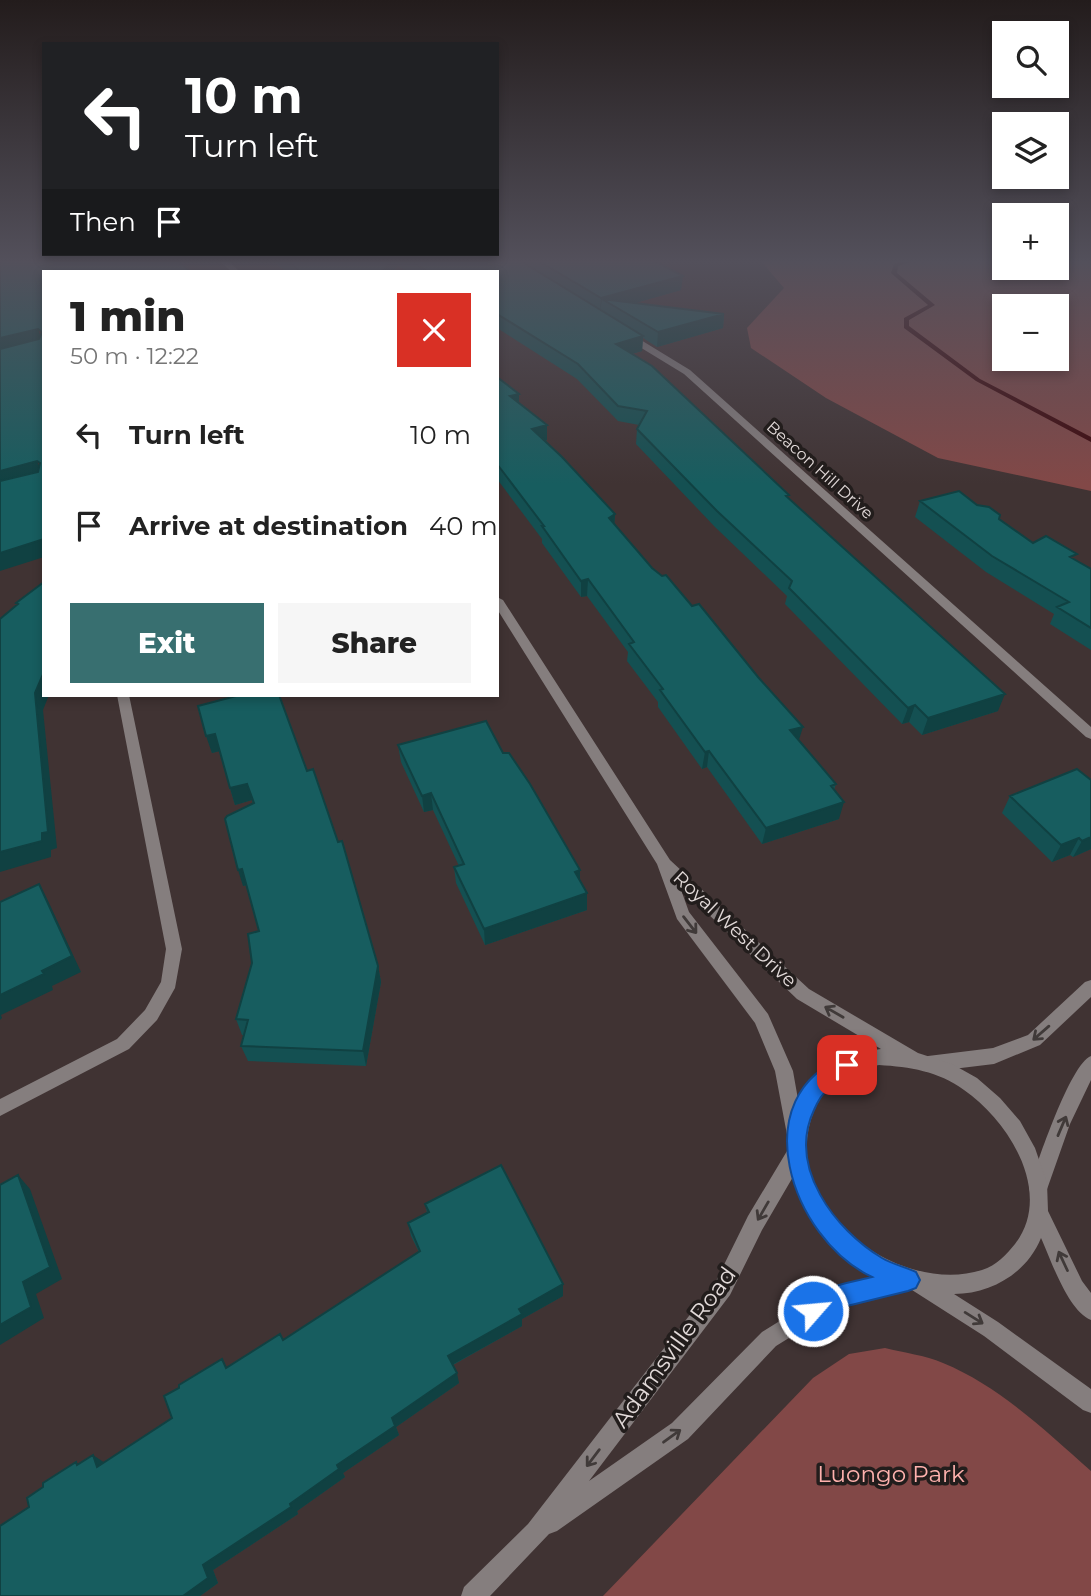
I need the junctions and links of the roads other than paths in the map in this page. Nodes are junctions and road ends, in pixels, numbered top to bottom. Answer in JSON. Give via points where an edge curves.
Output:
{"nodes":[{"id":1,"x":626,"y":334,"type":"edge"},
{"id":2,"x":499,"y":603,"type":"edge"},
{"id":3,"x":123,"y":697,"type":"edge"},
{"id":4,"x":1091,"y":734,"type":"edge"},
{"id":5,"x":664,"y":863,"type":"junction"},
{"id":6,"x":1091,"y":987,"type":"edge"},
{"id":7,"x":920,"y":1062,"type":"junction"},
{"id":8,"x":1091,"y":1064,"type":"edge"},
{"id":9,"x":0,"y":1108,"type":"edge"},
{"id":10,"x":797,"y":1145,"type":"junction"},
{"id":11,"x":1037,"y":1189,"type":"junction"},
{"id":12,"x":1038,"y":1210,"type":"junction"},
{"id":13,"x":912,"y":1281,"type":"junction"},
{"id":14,"x":1091,"y":1310,"type":"edge"},
{"id":15,"x":1091,"y":1402,"type":"edge"},
{"id":16,"x":536,"y":1532,"type":"junction"},
{"id":17,"x":472,"y":1596,"type":"edge"}],
"edges":[{"from":1,"to":4,"type":"street","name":"Beacon Hill Drive","via":[[687,372]]},
{"from":2,"to":5,"type":"street","name":"Royal West Drive"},
{"from":3,"to":9,"type":"street","via":[[174,949],[169,984],[151,1015],[123,1044]]},
{"from":7,"to":5,"type":"street","name":"Royal West Drive","one_way":true,"via":[[803,994]]},
{"from":5,"to":10,"type":"street","name":"Royal West Drive","one_way":true,"via":[[682,915],[762,1019],[784,1071]]},
{"from":6,"to":7,"type":"street","one_way":true,"via":[[1034,1040],[994,1056]]},
{"from":7,"to":10,"type":"street","via":[[879,1057],[847,1065],[821,1082],[804,1107]]},
{"from":7,"to":11,"type":"street","via":[[947,1070],[978,1088],[1004,1113],[1025,1143]]},
{"from":11,"to":8,"type":"street","one_way":true},
{"from":10,"to":13,"type":"street","via":[[800,1173],[815,1209],[841,1242],[876,1267]]},
{"from":10,"to":16,"type":"street","name":"Adamsville Road","one_way":true,"via":[[723,1288]]},
{"from":11,"to":12,"type":"street"},
{"from":12,"to":13,"type":"street","via":[[1030,1239],[1012,1264],[985,1280],[952,1286]]},
{"from":14,"to":12,"type":"street","one_way":true,"via":[[1075,1288]]},
{"from":13,"to":15,"type":"street","one_way":true,"via":[[991,1329]]},
{"from":16,"to":13,"type":"street","name":"Adamsville Road","one_way":true,"via":[[680,1431],[769,1339],[835,1298]]},
{"from":16,"to":17,"type":"street","name":"Adamsville Road"}]}
